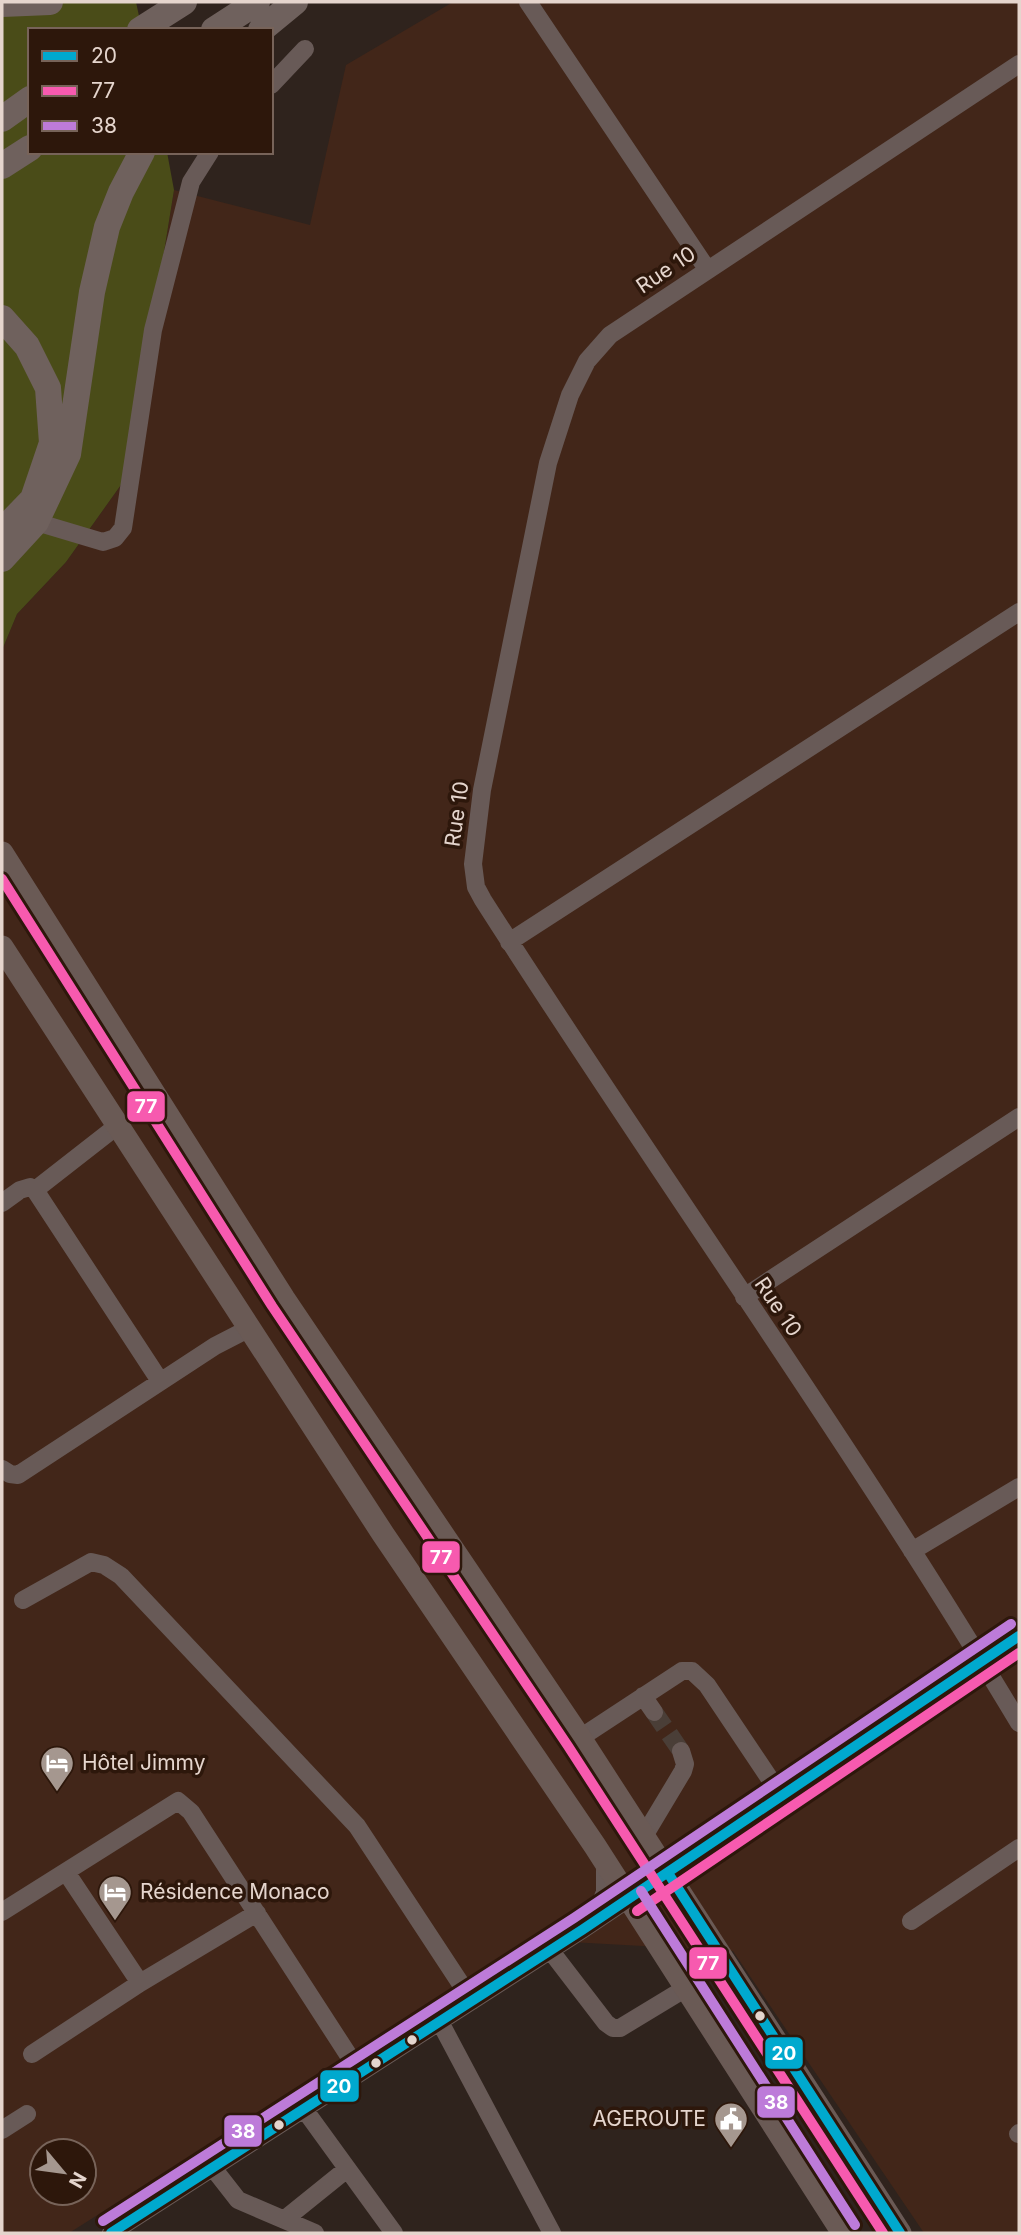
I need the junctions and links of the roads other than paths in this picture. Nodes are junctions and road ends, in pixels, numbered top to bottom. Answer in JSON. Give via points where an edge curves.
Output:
{"nodes":[{"id":1,"x":50,"y":2,"type":"edge"},
{"id":2,"x":184,"y":2,"type":"edge"},
{"id":3,"x":257,"y":2,"type":"edge"},
{"id":4,"x":295,"y":2,"type":"edge"},
{"id":5,"x":528,"y":2,"type":"edge"},
{"id":6,"x":2,"y":4,"type":"edge"},
{"id":7,"x":143,"y":28,"type":"edge"},
{"id":8,"x":217,"y":28,"type":"edge"},
{"id":9,"x":263,"y":28,"type":"edge"},
{"id":10,"x":305,"y":49,"type":"dead end"},
{"id":11,"x":1019,"y":64,"type":"edge"},
{"id":12,"x":273,"y":83,"type":"edge"},
{"id":13,"x":28,"y":100,"type":"edge"},
{"id":14,"x":2,"y":119,"type":"edge"},
{"id":15,"x":28,"y":149,"type":"edge"},
{"id":16,"x":141,"y":154,"type":"edge"},
{"id":17,"x":209,"y":154,"type":"edge"},
{"id":18,"x":2,"y":166,"type":"edge"},
{"id":19,"x":707,"y":270,"type":"junction"},
{"id":20,"x":2,"y":318,"type":"edge"},
{"id":21,"x":36,"y":522,"type":"junction"},
{"id":22,"x":2,"y":531,"type":"edge"},
{"id":23,"x":2,"y":559,"type":"edge"},
{"id":24,"x":1019,"y":612,"type":"edge"},
{"id":25,"x":2,"y":853,"type":"edge"},
{"id":26,"x":509,"y":942,"type":"junction"},
{"id":27,"x":2,"y":947,"type":"edge"},
{"id":28,"x":1019,"y":1117,"type":"edge"},
{"id":29,"x":117,"y":1126,"type":"junction"},
{"id":30,"x":35,"y":1190,"type":"junction"},
{"id":31,"x":2,"y":1203,"type":"edge"},
{"id":32,"x":744,"y":1297,"type":"junction"},
{"id":33,"x":248,"y":1329,"type":"junction"},
{"id":34,"x":160,"y":1381,"type":"junction"},
{"id":35,"x":2,"y":1469,"type":"edge"},
{"id":36,"x":1019,"y":1487,"type":"edge"},
{"id":37,"x":912,"y":1551,"type":"junction"},
{"id":38,"x":23,"y":1600,"type":"dead end"},
{"id":39,"x":1019,"y":1636,"type":"edge"},
{"id":40,"x":982,"y":1661,"type":"junction"},
{"id":41,"x":643,"y":1696,"type":"junction"},
{"id":42,"x":654,"y":1712,"type":"tunnel mouth"},
{"id":43,"x":1019,"y":1723,"type":"edge"},
{"id":44,"x":580,"y":1738,"type":"junction"},
{"id":45,"x":681,"y":1751,"type":"tunnel mouth"},
{"id":46,"x":782,"y":1797,"type":"junction"},
{"id":47,"x":645,"y":1836,"type":"junction"},
{"id":48,"x":1019,"y":1848,"type":"edge"},
{"id":49,"x":605,"y":1863,"type":"junction"},
{"id":50,"x":66,"y":1872,"type":"junction"},
{"id":51,"x":668,"y":1873,"type":"junction"},
{"id":52,"x":629,"y":1899,"type":"junction"},
{"id":53,"x":2,"y":1912,"type":"edge"},
{"id":54,"x":257,"y":1913,"type":"junction"},
{"id":55,"x":911,"y":1921,"type":"dead end"},
{"id":56,"x":593,"y":1923,"type":"junction"},
{"id":57,"x":551,"y":1951,"type":"junction"},
{"id":58,"x":140,"y":1983,"type":"junction"},
{"id":59,"x":687,"y":1988,"type":"junction"},
{"id":60,"x":472,"y":2001,"type":"junction"},
{"id":61,"x":440,"y":2022,"type":"junction"},
{"id":62,"x":32,"y":2054,"type":"dead end"},
{"id":63,"x":360,"y":2073,"type":"junction"},
{"id":64,"x":304,"y":2109,"type":"junction"},
{"id":65,"x":27,"y":2114,"type":"dead end"},
{"id":66,"x":2,"y":2130,"type":"edge"},
{"id":67,"x":213,"y":2168,"type":"junction"},
{"id":68,"x":347,"y":2169,"type":"junction"},
{"id":69,"x":285,"y":2219,"type":"junction"},
{"id":70,"x":111,"y":2233,"type":"edge"},
{"id":71,"x":315,"y":2233,"type":"edge"},
{"id":72,"x":394,"y":2233,"type":"edge"},
{"id":73,"x":552,"y":2233,"type":"edge"},
{"id":74,"x":843,"y":2233,"type":"edge"},
{"id":75,"x":900,"y":2233,"type":"edge"}],
"edges":[{"from":1,"to":6,"type":"highway"},
{"from":2,"to":7,"type":"highway"},
{"from":3,"to":8,"type":"highway"},
{"from":4,"to":9,"type":"highway"},
{"from":5,"to":19,"type":"street"},
{"from":10,"to":12,"type":"street"},
{"from":11,"to":19,"type":"street","name":"Rue 10"},
{"from":13,"to":14,"type":"highway"},
{"from":15,"to":18,"type":"highway"},
{"from":16,"to":21,"type":"highway","via":[[107,226],[92,292],[68,454]]},
{"from":17,"to":21,"type":"street","via":[[191,182],[153,330],[123,528],[115,538],[103,542]]},
{"from":19,"to":26,"type":"street","name":"Rue 10","via":[[610,335],[587,361],[570,395],[548,463],[482,790],[472,864],[476,887]]},
{"from":20,"to":22,"type":"highway","via":[[27,346],[48,388],[52,443],[33,499]]},
{"from":21,"to":23,"type":"highway"},
{"from":24,"to":26,"type":"street"},
{"from":25,"to":44,"type":"main road","via":[[284,1298]]},
{"from":26,"to":32,"type":"street","name":"Rue 10"},
{"from":27,"to":29,"type":"main road"},
{"from":28,"to":32,"type":"street"},
{"from":29,"to":30,"type":"street"},
{"from":29,"to":33,"type":"main road"},
{"from":30,"to":31,"type":"street","via":[[30,1187]]},
{"from":30,"to":34,"type":"street"},
{"from":32,"to":37,"type":"street","name":"Rue 10"},
{"from":33,"to":34,"type":"street"},
{"from":33,"to":49,"type":"main road"},
{"from":34,"to":35,"type":"street","via":[[18,1475]]},
{"from":36,"to":37,"type":"street"},
{"from":37,"to":40,"type":"street","name":"Rue 10"},
{"from":38,"to":60,"type":"street","via":[[91,1562],[121,1576],[357,1826]]},
{"from":39,"to":40,"type":"street"},
{"from":40,"to":43,"type":"street","name":"Rue 10"},
{"from":40,"to":46,"type":"street"},
{"from":41,"to":42,"type":"street"},
{"from":41,"to":44,"type":"street"},
{"from":41,"to":46,"type":"street","via":[[682,1671],[701,1677]]},
{"from":44,"to":47,"type":"main road"},
{"from":45,"to":47,"type":"street","via":[[683,1771]]},
{"from":46,"to":51,"type":"street"},
{"from":47,"to":51,"type":"main road"},
{"from":48,"to":55,"type":"street"},
{"from":49,"to":52,"type":"main road"},
{"from":49,"to":56,"type":"street","via":[[605,1892]]},
{"from":50,"to":53,"type":"street"},
{"from":50,"to":54,"type":"street","via":[[178,1801],[191,1812]]},
{"from":50,"to":58,"type":"street"},
{"from":51,"to":52,"type":"street"},
{"from":51,"to":75,"type":"main road"},
{"from":52,"to":56,"type":"street"},
{"from":52,"to":59,"type":"main road"},
{"from":54,"to":58,"type":"street"},
{"from":54,"to":63,"type":"street"},
{"from":56,"to":57,"type":"street"},
{"from":57,"to":59,"type":"street","via":[[613,2028]]},
{"from":57,"to":60,"type":"street"},
{"from":58,"to":62,"type":"street"},
{"from":59,"to":74,"type":"main road"},
{"from":60,"to":61,"type":"street"},
{"from":61,"to":63,"type":"street"},
{"from":61,"to":73,"type":"street"},
{"from":63,"to":64,"type":"street"},
{"from":64,"to":67,"type":"street"},
{"from":64,"to":68,"type":"street"},
{"from":65,"to":66,"type":"street"},
{"from":67,"to":69,"type":"street","via":[[238,2200]]},
{"from":67,"to":70,"type":"street"},
{"from":68,"to":69,"type":"street"},
{"from":68,"to":72,"type":"street"},
{"from":69,"to":71,"type":"street"}]}
